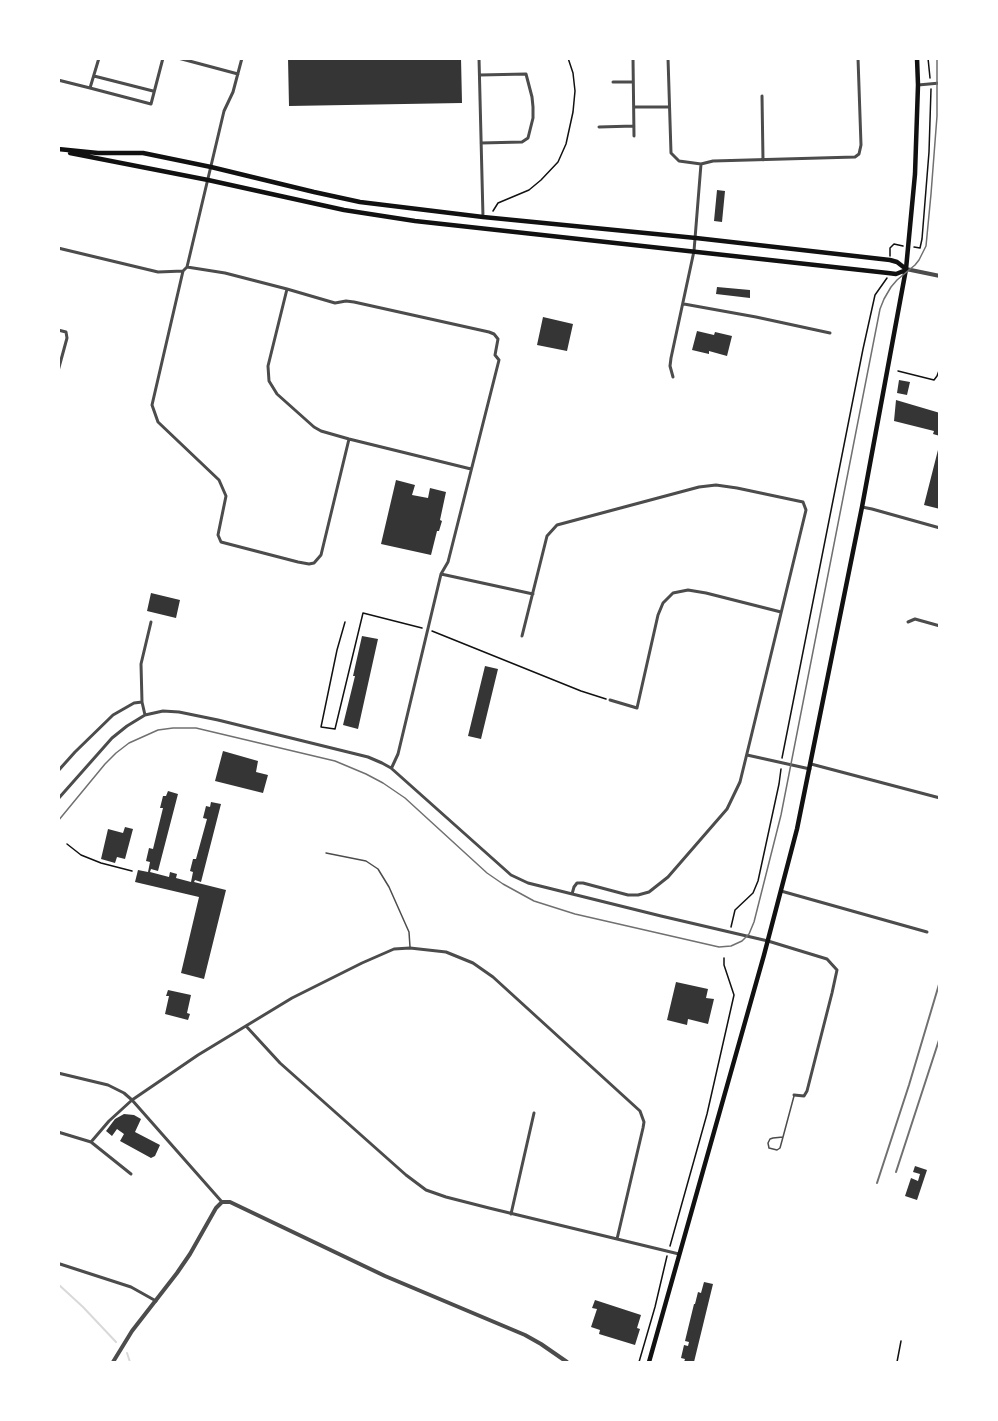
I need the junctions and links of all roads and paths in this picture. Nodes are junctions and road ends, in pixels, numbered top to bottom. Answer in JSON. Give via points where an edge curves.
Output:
{"nodes":[{"id":1,"x":99,"y":58,"type":"edge"},
{"id":2,"x":163,"y":58,"type":"edge"},
{"id":3,"x":178,"y":58,"type":"edge"},
{"id":4,"x":242,"y":58,"type":"edge"},
{"id":5,"x":479,"y":58,"type":"edge"},
{"id":6,"x":568,"y":58,"type":"edge"},
{"id":7,"x":633,"y":58,"type":"edge"},
{"id":8,"x":668,"y":58,"type":"edge"},
{"id":9,"x":858,"y":58,"type":"edge"},
{"id":10,"x":916,"y":58,"type":"edge"},
{"id":11,"x":928,"y":58,"type":"edge"},
{"id":12,"x":238,"y":74,"type":"junction"},
{"id":13,"x":480,"y":75,"type":"junction"},
{"id":14,"x":94,"y":76,"type":"junction"},
{"id":15,"x":930,"y":76,"type":"dead end"},
{"id":16,"x":58,"y":80,"type":"edge"},
{"id":17,"x":613,"y":82,"type":"dead end"},
{"id":18,"x":633,"y":82,"type":"junction"},
{"id":19,"x":939,"y":83,"type":"edge"},
{"id":20,"x":918,"y":85,"type":"junction"},
{"id":21,"x":90,"y":88,"type":"junction"},
{"id":22,"x":154,"y":91,"type":"junction"},
{"id":23,"x":931,"y":91,"type":"dead end"},
{"id":24,"x":762,"y":96,"type":"dead end"},
{"id":25,"x":634,"y":107,"type":"junction"},
{"id":26,"x":669,"y":107,"type":"junction"},
{"id":27,"x":634,"y":126,"type":"junction"},
{"id":28,"x":599,"y":127,"type":"dead end"},
{"id":29,"x":634,"y":136,"type":"dead end"},
{"id":30,"x":481,"y":143,"type":"junction"},
{"id":31,"x":58,"y":149,"type":"edge"},
{"id":32,"x":764,"y":160,"type":"junction"},
{"id":33,"x":702,"y":164,"type":"junction"},
{"id":34,"x":211,"y":167,"type":"junction"},
{"id":35,"x":208,"y":180,"type":"junction"},
{"id":36,"x":493,"y":211,"type":"dead end"},
{"id":37,"x":483,"y":217,"type":"junction"},
{"id":38,"x":696,"y":238,"type":"junction"},
{"id":39,"x":58,"y":248,"type":"edge"},
{"id":40,"x":920,"y":248,"type":"dead end"},
{"id":41,"x":694,"y":251,"type":"junction"},
{"id":42,"x":187,"y":267,"type":"junction"},
{"id":43,"x":906,"y":269,"type":"junction"},
{"id":44,"x":183,"y":271,"type":"junction"},
{"id":45,"x":939,"y":276,"type":"edge"},
{"id":46,"x":882,"y":287,"type":"dead end"},
{"id":47,"x":287,"y":289,"type":"junction"},
{"id":48,"x":684,"y":304,"type":"junction"},
{"id":49,"x":58,"y":330,"type":"edge"},
{"id":50,"x":830,"y":333,"type":"dead end"},
{"id":51,"x":939,"y":368,"type":"edge"},
{"id":52,"x":58,"y":371,"type":"edge"},
{"id":53,"x":898,"y":371,"type":"dead end"},
{"id":54,"x":674,"y":377,"type":"dead end"},
{"id":55,"x":350,"y":440,"type":"junction"},
{"id":56,"x":471,"y":469,"type":"junction"},
{"id":57,"x":862,"y":507,"type":"junction"},
{"id":58,"x":939,"y":528,"type":"edge"},
{"id":59,"x":441,"y":574,"type":"junction"},
{"id":60,"x":533,"y":594,"type":"junction"},
{"id":61,"x":781,"y":612,"type":"junction"},
{"id":62,"x":151,"y":622,"type":"dead end"},
{"id":63,"x":345,"y":622,"type":"dead end"},
{"id":64,"x":908,"y":622,"type":"dead end"},
{"id":65,"x":939,"y":626,"type":"edge"},
{"id":66,"x":428,"y":629,"type":"junction"},
{"id":67,"x":522,"y":636,"type":"dead end"},
{"id":68,"x":610,"y":700,"type":"joint"},
{"id":69,"x":142,"y":702,"type":"junction"},
{"id":70,"x":146,"y":716,"type":"junction"},
{"id":71,"x":746,"y":755,"type":"junction"},
{"id":72,"x":782,"y":762,"type":"junction"},
{"id":73,"x":810,"y":767,"type":"junction"},
{"id":74,"x":392,"y":768,"type":"junction"},
{"id":75,"x":58,"y":771,"type":"edge"},
{"id":76,"x":939,"y":798,"type":"edge"},
{"id":77,"x":58,"y":799,"type":"edge"},
{"id":78,"x":67,"y":844,"type":"dead end"},
{"id":79,"x":326,"y":853,"type":"dead end"},
{"id":80,"x":132,"y":871,"type":"dead end"},
{"id":81,"x":781,"y":891,"type":"junction"},
{"id":82,"x":572,"y":894,"type":"junction"},
{"id":83,"x":733,"y":917,"type":"dead end"},
{"id":84,"x":927,"y":932,"type":"dead end"},
{"id":85,"x":768,"y":941,"type":"junction"},
{"id":86,"x":410,"y":948,"type":"junction"},
{"id":87,"x":724,"y":958,"type":"dead end"},
{"id":88,"x":245,"y":1025,"type":"junction"},
{"id":89,"x":58,"y":1073,"type":"edge"},
{"id":90,"x":794,"y":1095,"type":"joint"},
{"id":91,"x":132,"y":1100,"type":"junction"},
{"id":92,"x":534,"y":1113,"type":"dead end"},
{"id":93,"x":58,"y":1132,"type":"edge"},
{"id":94,"x":783,"y":1137,"type":"junction"},
{"id":95,"x":91,"y":1142,"type":"junction"},
{"id":96,"x":131,"y":1174,"type":"dead end"},
{"id":97,"x":222,"y":1202,"type":"junction"},
{"id":98,"x":512,"y":1214,"type":"junction"},
{"id":99,"x":617,"y":1239,"type":"junction"},
{"id":100,"x":668,"y":1251,"type":"junction"},
{"id":101,"x":679,"y":1254,"type":"junction"},
{"id":102,"x":60,"y":1264,"type":"edge"},
{"id":103,"x":156,"y":1301,"type":"junction"},
{"id":104,"x":902,"y":1341,"type":"dead end"},
{"id":105,"x":114,"y":1362,"type":"edge"},
{"id":106,"x":567,"y":1362,"type":"edge"},
{"id":107,"x":639,"y":1362,"type":"edge"},
{"id":108,"x":649,"y":1362,"type":"edge"},
{"id":109,"x":897,"y":1362,"type":"edge"}],
"edges":[{"from":1,"to":14,"type":"street"},
{"from":2,"to":22,"type":"street"},
{"from":3,"to":12,"type":"street"},
{"from":4,"to":12,"type":"street"},
{"from":5,"to":13,"type":"street"},
{"from":6,"to":36,"type":"path","via":[[575,91],[573,112],[558,162],[529,190],[498,203]]},
{"from":7,"to":18,"type":"street"},
{"from":8,"to":26,"type":"street"},
{"from":9,"to":32,"type":"street","via":[[859,154],[851,158]]},
{"from":10,"to":20,"type":"main road"},
{"from":11,"to":15,"type":"path"},
{"from":12,"to":34,"type":"street","via":[[224,111]]},
{"from":13,"to":30,"type":"street"},
{"from":13,"to":30,"type":"street","via":[[526,74],[533,107],[528,138],[522,142]]},
{"from":14,"to":21,"type":"street"},
{"from":14,"to":22,"type":"street"},
{"from":16,"to":21,"type":"street"},
{"from":17,"to":18,"type":"street"},
{"from":18,"to":25,"type":"street"},
{"from":19,"to":20,"type":"street"},
{"from":20,"to":43,"type":"main road"},
{"from":21,"to":22,"type":"street","via":[[151,104]]},
{"from":23,"to":40,"type":"path"},
{"from":24,"to":32,"type":"street"},
{"from":25,"to":26,"type":"street"},
{"from":25,"to":27,"type":"street"},
{"from":26,"to":33,"type":"street","via":[[671,153],[679,160]]},
{"from":27,"to":28,"type":"street"},
{"from":27,"to":29,"type":"street"},
{"from":30,"to":37,"type":"street"},
{"from":31,"to":34,"type":"main road","via":[[143,153]]},
{"from":31,"to":35,"type":"main road"},
{"from":32,"to":33,"type":"street"},
{"from":33,"to":38,"type":"street"},
{"from":34,"to":35,"type":"street"},
{"from":34,"to":37,"type":"main road","via":[[360,201]]},
{"from":35,"to":41,"type":"main road","via":[[344,210],[415,221]]},
{"from":35,"to":42,"type":"street"},
{"from":37,"to":38,"type":"main road"},
{"from":38,"to":41,"type":"street"},
{"from":38,"to":43,"type":"main road","via":[[890,260]]},
{"from":39,"to":44,"type":"street","via":[[158,272]]},
{"from":41,"to":43,"type":"main road","via":[[896,274]]},
{"from":41,"to":48,"type":"street"},
{"from":42,"to":44,"type":"street"},
{"from":42,"to":47,"type":"street"},
{"from":43,"to":45,"type":"street"},
{"from":43,"to":57,"type":"main road"},
{"from":44,"to":55,"type":"street","via":[[152,405],[158,422],[219,480],[226,496],[218,535],[221,542],[314,563],[325,544]]},
{"from":46,"to":72,"type":"path","via":[[874,300],[863,349]]},
{"from":47,"to":55,"type":"street","via":[[268,366],[269,381],[277,394],[314,427]]},
{"from":47,"to":56,"type":"street","via":[[335,303],[354,302],[494,334],[499,360]]},
{"from":48,"to":50,"type":"street"},
{"from":48,"to":54,"type":"street","via":[[671,358]]},
{"from":49,"to":52,"type":"street","via":[[66,332],[67,338]]},
{"from":51,"to":53,"type":"path","via":[[936,380]]},
{"from":55,"to":56,"type":"street"},
{"from":56,"to":59,"type":"street","via":[[448,562]]},
{"from":57,"to":58,"type":"street"},
{"from":57,"to":73,"type":"main road"},
{"from":59,"to":60,"type":"street"},
{"from":59,"to":66,"type":"street"},
{"from":60,"to":61,"type":"street","via":[[547,536],[557,525],[716,485],[803,502],[806,510]]},
{"from":60,"to":67,"type":"street"},
{"from":61,"to":68,"type":"street","via":[[706,593],[674,593],[663,603],[658,615],[637,708]]},
{"from":61,"to":71,"type":"street"},
{"from":62,"to":69,"type":"street","via":[[141,664]]},
{"from":63,"to":66,"type":"path","via":[[321,727],[335,729],[363,613]]},
{"from":64,"to":65,"type":"street","via":[[915,619]]},
{"from":66,"to":68,"type":"path"},
{"from":66,"to":74,"type":"street"},
{"from":69,"to":70,"type":"street"},
{"from":69,"to":75,"type":"street","via":[[113,715]]},
{"from":70,"to":74,"type":"street","via":[[163,711],[210,718],[368,757]]},
{"from":70,"to":77,"type":"street","via":[[112,738]]},
{"from":71,"to":72,"type":"street"},
{"from":71,"to":82,"type":"street","via":[[740,782],[727,809],[663,882],[638,895],[583,883],[577,884]]},
{"from":72,"to":73,"type":"street"},
{"from":72,"to":83,"type":"path","via":[[758,881]]},
{"from":73,"to":76,"type":"street"},
{"from":73,"to":81,"type":"main road"},
{"from":74,"to":82,"type":"street","via":[[511,875]]},
{"from":78,"to":80,"type":"path","via":[[81,855]]},
{"from":79,"to":86,"type":"lane","via":[[366,861],[378,869],[410,932]]},
{"from":81,"to":84,"type":"street"},
{"from":81,"to":85,"type":"main road"},
{"from":82,"to":85,"type":"street"},
{"from":85,"to":90,"type":"street","via":[[827,958],[837,970],[807,1091],[804,1096]]},
{"from":85,"to":101,"type":"main road"},
{"from":86,"to":88,"type":"street","via":[[394,949],[312,987]]},
{"from":86,"to":99,"type":"street","via":[[446,952],[484,970],[640,1111],[643,1128]]},
{"from":87,"to":100,"type":"path","via":[[734,995],[707,1114]]},
{"from":88,"to":91,"type":"street"},
{"from":88,"to":98,"type":"street","via":[[280,1063],[426,1190]]},
{"from":89,"to":91,"type":"street","via":[[108,1085]]},
{"from":90,"to":94,"type":"lane"},
{"from":91,"to":95,"type":"street"},
{"from":91,"to":97,"type":"street"},
{"from":92,"to":98,"type":"street"},
{"from":93,"to":95,"type":"street"},
{"from":94,"to":94,"type":"lane","via":[[780,1148],[769,1148],[770,1139]]},
{"from":95,"to":96,"type":"street"},
{"from":97,"to":103,"type":"street"},
{"from":97,"to":106,"type":"street","via":[[230,1202],[385,1276],[525,1335]]},
{"from":98,"to":99,"type":"street"},
{"from":99,"to":100,"type":"street"},
{"from":100,"to":101,"type":"street"},
{"from":100,"to":107,"type":"path"},
{"from":101,"to":108,"type":"main road"},
{"from":102,"to":103,"type":"street","via":[[131,1287]]},
{"from":103,"to":105,"type":"street"},
{"from":104,"to":109,"type":"path"}]}
